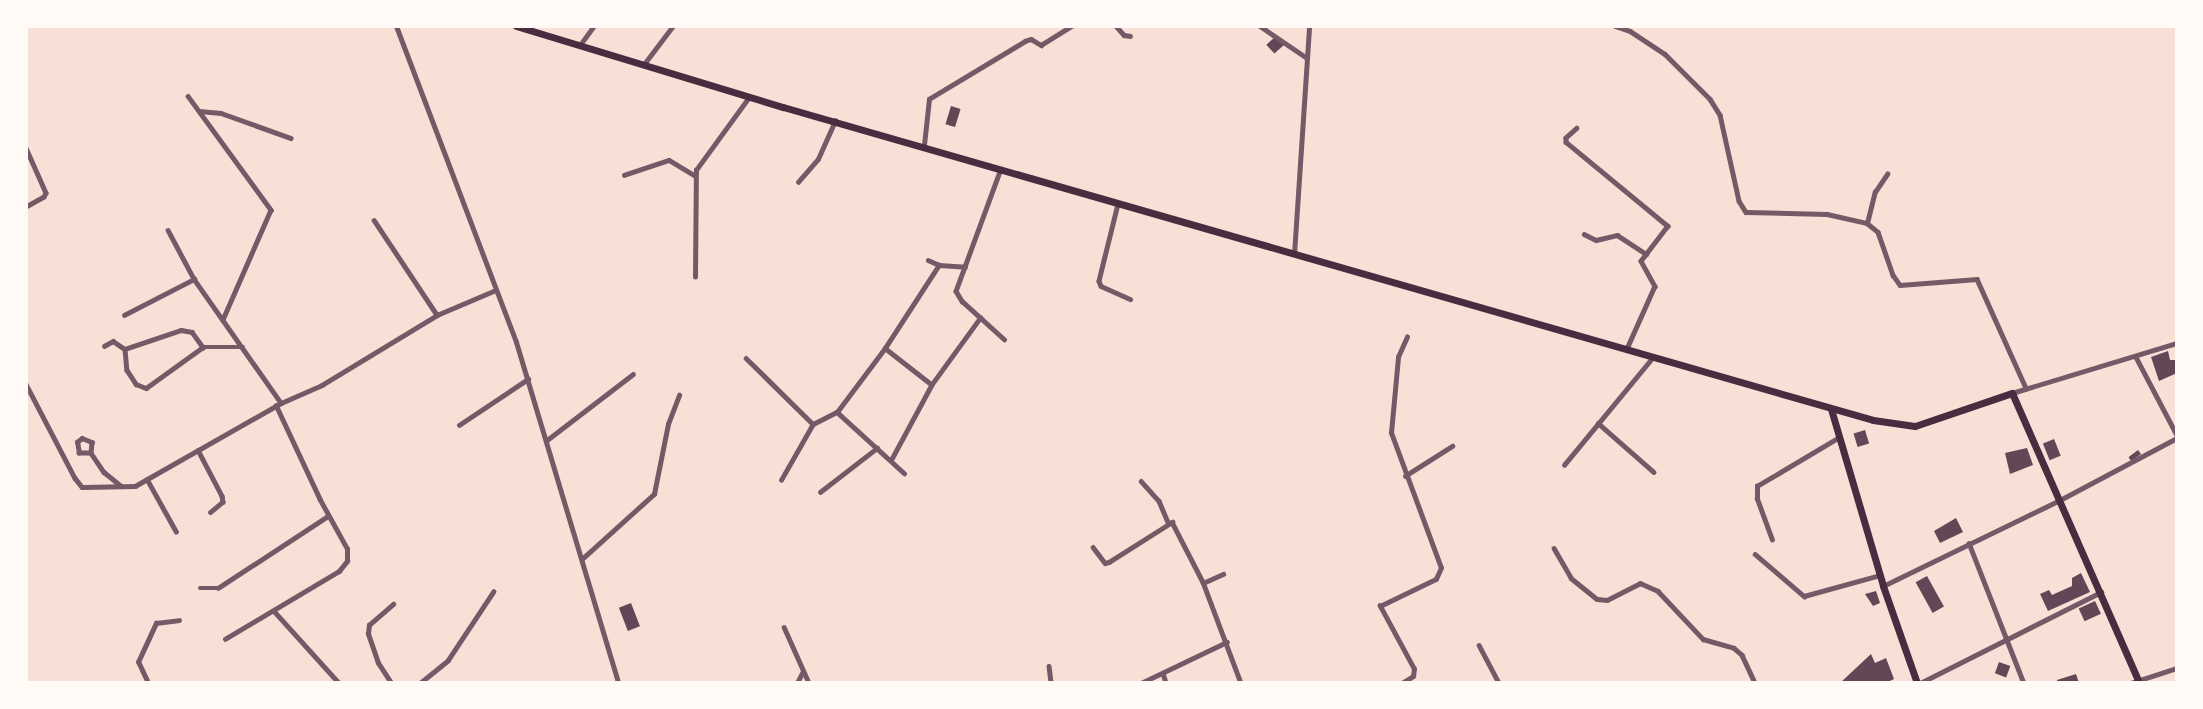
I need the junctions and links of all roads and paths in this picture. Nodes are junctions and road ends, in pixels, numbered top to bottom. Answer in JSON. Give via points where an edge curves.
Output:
{"nodes":[{"id":1,"x":396,"y":26,"type":"edge"},
{"id":2,"x":516,"y":26,"type":"edge"},
{"id":3,"x":594,"y":26,"type":"edge"},
{"id":4,"x":673,"y":26,"type":"edge"},
{"id":5,"x":1071,"y":26,"type":"edge"},
{"id":6,"x":1116,"y":26,"type":"edge"},
{"id":7,"x":1260,"y":26,"type":"edge"},
{"id":8,"x":1309,"y":26,"type":"edge"},
{"id":9,"x":1615,"y":26,"type":"edge"},
{"id":10,"x":545,"y":30,"type":"edge"},
{"id":11,"x":1130,"y":36,"type":"dead end"},
{"id":12,"x":579,"y":45,"type":"junction"},
{"id":13,"x":1307,"y":58,"type":"junction"},
{"id":14,"x":643,"y":64,"type":"junction"},
{"id":15,"x":188,"y":96,"type":"dead end"},
{"id":16,"x":750,"y":97,"type":"junction"},
{"id":17,"x":198,"y":111,"type":"junction"},
{"id":18,"x":835,"y":121,"type":"junction"},
{"id":19,"x":1577,"y":128,"type":"dead end"},
{"id":20,"x":291,"y":138,"type":"dead end"},
{"id":21,"x":924,"y":145,"type":"junction"},
{"id":22,"x":26,"y":148,"type":"edge"},
{"id":23,"x":1001,"y":169,"type":"junction"},
{"id":24,"x":1887,"y":174,"type":"dead end"},
{"id":25,"x":624,"y":175,"type":"dead end"},
{"id":26,"x":695,"y":175,"type":"junction"},
{"id":27,"x":798,"y":182,"type":"dead end"},
{"id":28,"x":1118,"y":203,"type":"junction"},
{"id":29,"x":26,"y":206,"type":"edge"},
{"id":30,"x":374,"y":220,"type":"dead end"},
{"id":31,"x":1867,"y":223,"type":"junction"},
{"id":32,"x":168,"y":230,"type":"dead end"},
{"id":33,"x":1584,"y":234,"type":"dead end"},
{"id":34,"x":1294,"y":254,"type":"junction"},
{"id":35,"x":1646,"y":254,"type":"junction"},
{"id":36,"x":929,"y":260,"type":"dead end"},
{"id":37,"x":939,"y":265,"type":"junction"},
{"id":38,"x":965,"y":267,"type":"junction"},
{"id":39,"x":695,"y":277,"type":"dead end"},
{"id":40,"x":194,"y":279,"type":"junction"},
{"id":41,"x":496,"y":290,"type":"junction"},
{"id":42,"x":1130,"y":299,"type":"dead end"},
{"id":43,"x":124,"y":314,"type":"dead end"},
{"id":44,"x":437,"y":315,"type":"junction"},
{"id":45,"x":981,"y":318,"type":"junction"},
{"id":46,"x":223,"y":320,"type":"junction"},
{"id":47,"x":1407,"y":337,"type":"dead end"},
{"id":48,"x":1004,"y":339,"type":"dead end"},
{"id":49,"x":2177,"y":343,"type":"edge"},
{"id":50,"x":104,"y":346,"type":"dead end"},
{"id":51,"x":203,"y":347,"type":"junction"},
{"id":52,"x":243,"y":347,"type":"junction"},
{"id":53,"x":885,"y":348,"type":"junction"},
{"id":54,"x":125,"y":349,"type":"junction"},
{"id":55,"x":1626,"y":349,"type":"junction"},
{"id":56,"x":1653,"y":357,"type":"junction"},
{"id":57,"x":2136,"y":357,"type":"junction"},
{"id":58,"x":746,"y":358,"type":"dead end"},
{"id":59,"x":633,"y":374,"type":"dead end"},
{"id":60,"x":528,"y":379,"type":"junction"},
{"id":61,"x":26,"y":384,"type":"edge"},
{"id":62,"x":932,"y":384,"type":"junction"},
{"id":63,"x":2026,"y":388,"type":"junction"},
{"id":64,"x":2012,"y":393,"type":"junction"},
{"id":65,"x":679,"y":395,"type":"dead end"},
{"id":66,"x":278,"y":405,"type":"junction"},
{"id":67,"x":1831,"y":409,"type":"junction"},
{"id":68,"x":836,"y":412,"type":"junction"},
{"id":69,"x":1598,"y":423,"type":"junction"},
{"id":70,"x":814,"y":424,"type":"junction"},
{"id":71,"x":459,"y":425,"type":"dead end"},
{"id":72,"x":2177,"y":437,"type":"edge"},
{"id":73,"x":1838,"y":438,"type":"junction"},
{"id":74,"x":547,"y":440,"type":"junction"},
{"id":75,"x":1452,"y":446,"type":"dead end"},
{"id":76,"x":877,"y":448,"type":"junction"},
{"id":77,"x":198,"y":450,"type":"junction"},
{"id":78,"x":91,"y":453,"type":"dead end"},
{"id":79,"x":891,"y":460,"type":"junction"},
{"id":80,"x":1564,"y":465,"type":"dead end"},
{"id":81,"x":904,"y":472,"type":"dead end"},
{"id":82,"x":1654,"y":472,"type":"dead end"},
{"id":83,"x":1405,"y":476,"type":"junction"},
{"id":84,"x":147,"y":479,"type":"junction"},
{"id":85,"x":781,"y":480,"type":"dead end"},
{"id":86,"x":1141,"y":481,"type":"dead end"},
{"id":87,"x":121,"y":486,"type":"junction"},
{"id":88,"x":820,"y":492,"type":"dead end"},
{"id":89,"x":2058,"y":501,"type":"junction"},
{"id":90,"x":211,"y":512,"type":"dead end"},
{"id":91,"x":328,"y":516,"type":"junction"},
{"id":92,"x":1168,"y":522,"type":"junction"},
{"id":93,"x":176,"y":530,"type":"dead end"},
{"id":94,"x":1772,"y":540,"type":"dead end"},
{"id":95,"x":1969,"y":542,"type":"junction"},
{"id":96,"x":1093,"y":547,"type":"dead end"},
{"id":97,"x":1553,"y":548,"type":"dead end"},
{"id":98,"x":1755,"y":554,"type":"dead end"},
{"id":99,"x":582,"y":559,"type":"junction"},
{"id":100,"x":1223,"y":574,"type":"dead end"},
{"id":101,"x":1880,"y":575,"type":"junction"},
{"id":102,"x":1203,"y":583,"type":"junction"},
{"id":103,"x":1883,"y":586,"type":"junction"},
{"id":104,"x":200,"y":588,"type":"dead end"},
{"id":105,"x":492,"y":593,"type":"dead end"},
{"id":106,"x":2101,"y":593,"type":"junction"},
{"id":107,"x":393,"y":604,"type":"dead end"},
{"id":108,"x":274,"y":611,"type":"junction"},
{"id":109,"x":179,"y":620,"type":"dead end"},
{"id":110,"x":784,"y":627,"type":"dead end"},
{"id":111,"x":225,"y":639,"type":"dead end"},
{"id":112,"x":2008,"y":639,"type":"junction"},
{"id":113,"x":1227,"y":642,"type":"junction"},
{"id":114,"x":1479,"y":645,"type":"dead end"},
{"id":115,"x":1049,"y":666,"type":"dead end"},
{"id":116,"x":2177,"y":667,"type":"edge"},
{"id":117,"x":802,"y":673,"type":"junction"},
{"id":118,"x":1163,"y":673,"type":"junction"},
{"id":119,"x":2136,"y":682,"type":"edge"},
{"id":120,"x":148,"y":683,"type":"edge"},
{"id":121,"x":339,"y":683,"type":"edge"},
{"id":122,"x":391,"y":683,"type":"edge"},
{"id":123,"x":420,"y":683,"type":"edge"},
{"id":124,"x":618,"y":683,"type":"edge"},
{"id":125,"x":797,"y":683,"type":"edge"},
{"id":126,"x":809,"y":683,"type":"edge"},
{"id":127,"x":1051,"y":683,"type":"edge"},
{"id":128,"x":1141,"y":683,"type":"edge"},
{"id":129,"x":1166,"y":683,"type":"edge"},
{"id":130,"x":1241,"y":683,"type":"edge"},
{"id":131,"x":1402,"y":683,"type":"edge"},
{"id":132,"x":1499,"y":683,"type":"edge"},
{"id":133,"x":1755,"y":683,"type":"edge"},
{"id":134,"x":1918,"y":683,"type":"edge"},
{"id":135,"x":2024,"y":683,"type":"edge"}],
"edges":[{"from":1,"to":41,"type":"street"},
{"from":2,"to":10,"type":"main road"},
{"from":3,"to":12,"type":"street"},
{"from":4,"to":14,"type":"street"},
{"from":5,"to":21,"type":"street","via":[[1041,45],[1025,41],[929,99]]},
{"from":6,"to":11,"type":"street"},
{"from":7,"to":13,"type":"street"},
{"from":8,"to":13,"type":"street"},
{"from":9,"to":31,"type":"street","via":[[1665,54],[1710,99],[1720,115],[1739,201],[1746,212],[1827,214]]},
{"from":10,"to":12,"type":"main road"},
{"from":12,"to":14,"type":"main road"},
{"from":13,"to":34,"type":"street"},
{"from":14,"to":16,"type":"main road"},
{"from":15,"to":17,"type":"street"},
{"from":16,"to":18,"type":"main road"},
{"from":16,"to":26,"type":"street"},
{"from":17,"to":20,"type":"street","via":[[222,113]]},
{"from":17,"to":46,"type":"street","via":[[271,210]]},
{"from":18,"to":21,"type":"main road"},
{"from":18,"to":27,"type":"street","via":[[818,159]]},
{"from":19,"to":35,"type":"street","via":[[1566,142],[1668,226]]},
{"from":21,"to":23,"type":"main road"},
{"from":22,"to":29,"type":"street","via":[[46,192]]},
{"from":23,"to":28,"type":"main road"},
{"from":23,"to":38,"type":"street"},
{"from":24,"to":31,"type":"street","via":[[1875,192]]},
{"from":25,"to":26,"type":"street","via":[[669,160]]},
{"from":26,"to":39,"type":"street"},
{"from":28,"to":34,"type":"main road"},
{"from":28,"to":42,"type":"street","via":[[1100,284]]},
{"from":30,"to":44,"type":"street"},
{"from":31,"to":63,"type":"street","via":[[1878,232],[1900,285],[1977,279]]},
{"from":32,"to":40,"type":"street"},
{"from":33,"to":35,"type":"street","via":[[1597,240],[1617,235]]},
{"from":34,"to":55,"type":"main road"},
{"from":35,"to":55,"type":"street","via":[[1642,264],[1655,286]]},
{"from":36,"to":37,"type":"street"},
{"from":37,"to":38,"type":"street"},
{"from":37,"to":53,"type":"street"},
{"from":38,"to":45,"type":"street","via":[[957,295]]},
{"from":40,"to":43,"type":"street"},
{"from":40,"to":46,"type":"street"},
{"from":41,"to":44,"type":"street"},
{"from":41,"to":60,"type":"street"},
{"from":44,"to":66,"type":"street","via":[[322,385]]},
{"from":45,"to":48,"type":"street"},
{"from":45,"to":62,"type":"street"},
{"from":46,"to":52,"type":"street"},
{"from":47,"to":83,"type":"street","via":[[1398,357],[1390,421]]},
{"from":49,"to":57,"type":"street"},
{"from":50,"to":54,"type":"street","via":[[113,341]]},
{"from":51,"to":52,"type":"street"},
{"from":51,"to":54,"type":"street","via":[[192,332],[181,330]]},
{"from":51,"to":54,"type":"street","via":[[146,388],[136,384],[127,370]]},
{"from":52,"to":66,"type":"street"},
{"from":53,"to":62,"type":"street"},
{"from":53,"to":68,"type":"street"},
{"from":55,"to":56,"type":"main road"},
{"from":56,"to":67,"type":"main road"},
{"from":56,"to":69,"type":"street"},
{"from":57,"to":63,"type":"street"},
{"from":57,"to":72,"type":"street"},
{"from":58,"to":70,"type":"street"},
{"from":59,"to":74,"type":"street"},
{"from":60,"to":71,"type":"street"},
{"from":60,"to":74,"type":"street"},
{"from":61,"to":87,"type":"street","via":[[82,487]]},
{"from":62,"to":79,"type":"street"},
{"from":63,"to":64,"type":"street"},
{"from":64,"to":67,"type":"main road","via":[[1915,426]]},
{"from":64,"to":89,"type":"main road"},
{"from":65,"to":99,"type":"street","via":[[668,424],[654,494]]},
{"from":66,"to":77,"type":"street"},
{"from":66,"to":91,"type":"street"},
{"from":67,"to":73,"type":"main road"},
{"from":68,"to":70,"type":"street"},
{"from":68,"to":76,"type":"street"},
{"from":69,"to":80,"type":"street"},
{"from":69,"to":82,"type":"street"},
{"from":70,"to":85,"type":"street"},
{"from":72,"to":89,"type":"street"},
{"from":73,"to":94,"type":"street","via":[[1757,486]]},
{"from":73,"to":101,"type":"main road"},
{"from":74,"to":99,"type":"street"},
{"from":75,"to":83,"type":"street"},
{"from":76,"to":79,"type":"street"},
{"from":76,"to":88,"type":"street"},
{"from":77,"to":84,"type":"street"},
{"from":77,"to":90,"type":"street","via":[[222,496],[223,502]]},
{"from":78,"to":87,"type":"street"},
{"from":79,"to":81,"type":"street"},
{"from":83,"to":131,"type":"street","via":[[1441,568],[1436,579],[1380,606],[1414,669],[1413,676]]},
{"from":84,"to":87,"type":"street","via":[[135,486]]},
{"from":84,"to":93,"type":"street"},
{"from":86,"to":92,"type":"street","via":[[1159,501]]},
{"from":89,"to":95,"type":"street"},
{"from":89,"to":106,"type":"main road"},
{"from":91,"to":104,"type":"street","via":[[218,588]]},
{"from":91,"to":108,"type":"street","via":[[346,549],[347,561],[339,571]]},
{"from":92,"to":96,"type":"street","via":[[1109,562]]},
{"from":92,"to":102,"type":"street","via":[[1175,527]]},
{"from":95,"to":103,"type":"street"},
{"from":95,"to":112,"type":"street"},
{"from":97,"to":133,"type":"street","via":[[1571,578],[1597,599],[1608,600],[1636,584],[1658,591],[1703,639],[1742,655]]},
{"from":98,"to":101,"type":"street","via":[[1804,597]]},
{"from":99,"to":124,"type":"street"},
{"from":100,"to":102,"type":"street"},
{"from":101,"to":103,"type":"main road"},
{"from":102,"to":113,"type":"street"},
{"from":103,"to":134,"type":"main road"},
{"from":105,"to":123,"type":"street","via":[[448,660]]},
{"from":106,"to":112,"type":"street"},
{"from":106,"to":119,"type":"main road"},
{"from":107,"to":122,"type":"street","via":[[369,625],[368,634]]},
{"from":108,"to":111,"type":"street"},
{"from":108,"to":121,"type":"street"},
{"from":109,"to":120,"type":"street","via":[[156,622],[138,662]]},
{"from":110,"to":117,"type":"street"},
{"from":112,"to":134,"type":"street"},
{"from":112,"to":135,"type":"street"},
{"from":113,"to":118,"type":"street"},
{"from":113,"to":130,"type":"street"},
{"from":114,"to":132,"type":"street"},
{"from":115,"to":127,"type":"street"},
{"from":116,"to":119,"type":"street"},
{"from":117,"to":125,"type":"street"},
{"from":117,"to":126,"type":"street"},
{"from":118,"to":128,"type":"street"},
{"from":118,"to":129,"type":"street"}]}
